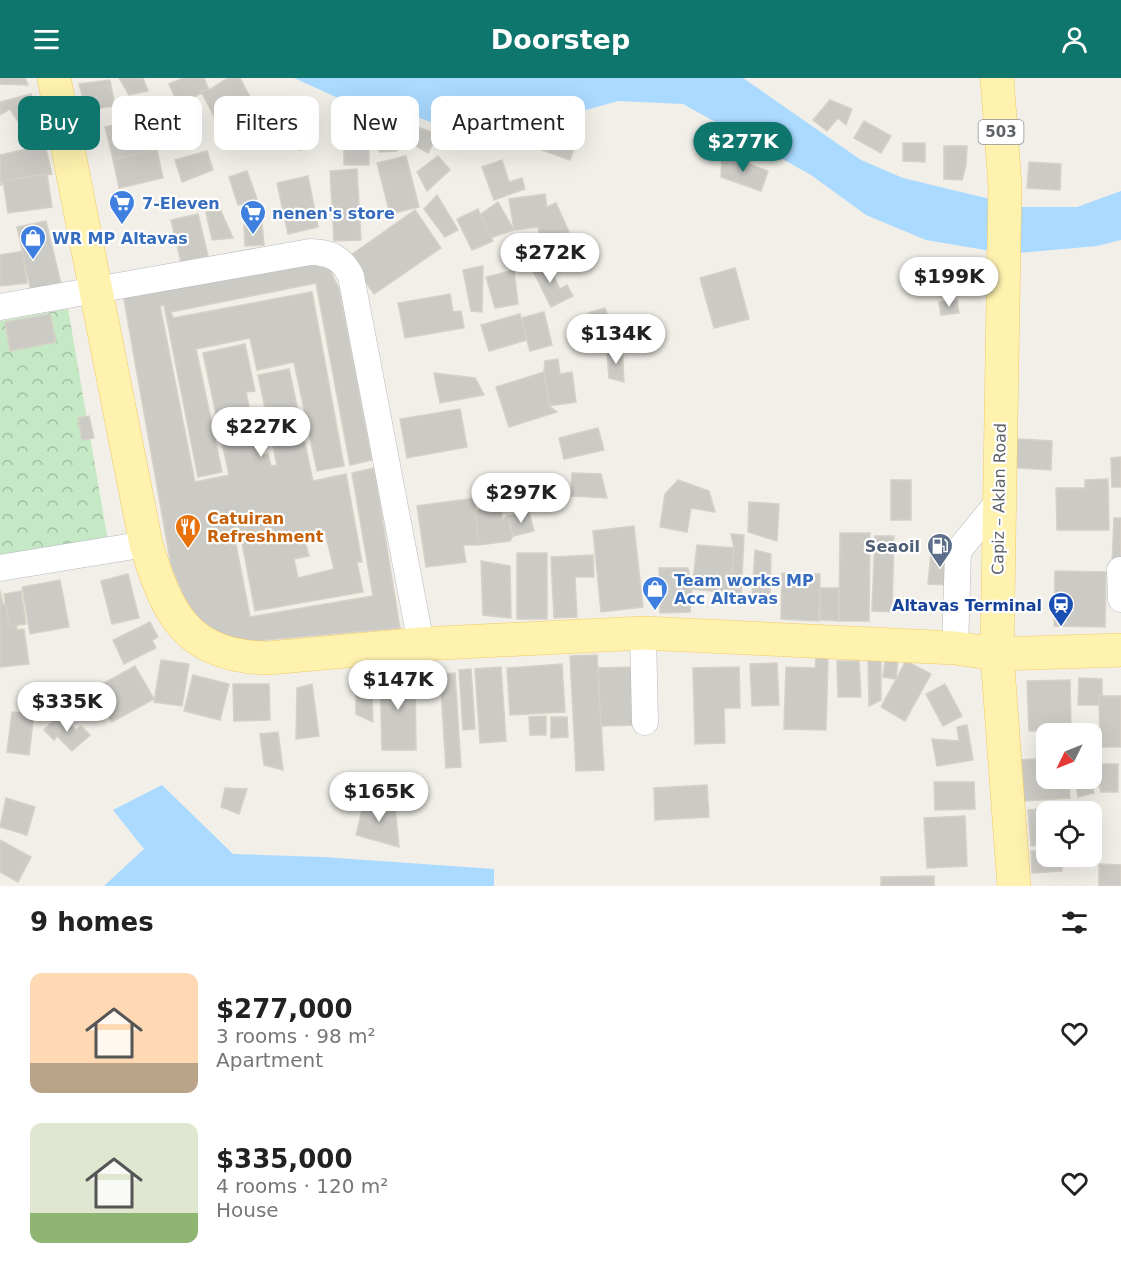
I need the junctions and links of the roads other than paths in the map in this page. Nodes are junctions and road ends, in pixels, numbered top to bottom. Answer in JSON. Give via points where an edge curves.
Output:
{"nodes":[{"id":1,"x":54,"y":78,"type":"edge"},
{"id":2,"x":997,"y":78,"type":"edge"},
{"id":3,"x":96,"y":290,"type":"junction"},
{"id":4,"x":0,"y":307,"type":"edge"},
{"id":5,"x":999,"y":501,"type":"junction"},
{"id":6,"x":146,"y":544,"type":"junction"},
{"id":7,"x":0,"y":568,"type":"edge"},
{"id":8,"x":1120,"y":570,"type":"edge"},
{"id":9,"x":1121,"y":599,"type":"edge"},
{"id":10,"x":642,"y":633,"type":"junction"},
{"id":11,"x":421,"y":644,"type":"junction"},
{"id":12,"x":955,"y":648,"type":"junction"},
{"id":13,"x":1121,"y":650,"type":"edge"},
{"id":14,"x":997,"y":654,"type":"junction"},
{"id":15,"x":645,"y":722,"type":"dead end"},
{"id":16,"x":1014,"y":886,"type":"edge"}],
"edges":[{"from":1,"to":3,"type":"main road"},
{"from":2,"to":5,"type":"main road","name":"Capiz – Aklan Road","number":"503","via":[[1005,186]]},
{"from":3,"to":4,"type":"street"},
{"from":3,"to":6,"type":"main road"},
{"from":3,"to":11,"type":"street","via":[[310,252],[331,254],[347,266]]},
{"from":5,"to":12,"type":"street","via":[[958,551]]},
{"from":5,"to":14,"type":"main road","name":"Capiz – Aklan Road","number":"503"},
{"from":6,"to":7,"type":"street"},
{"from":6,"to":11,"type":"main road","via":[[170,610],[195,637],[228,654],[269,658]]},
{"from":8,"to":9,"type":"street"},
{"from":10,"to":11,"type":"main road"},
{"from":10,"to":12,"type":"main road"},
{"from":10,"to":15,"type":"street"},
{"from":12,"to":14,"type":"main road"},
{"from":13,"to":14,"type":"main road"},
{"from":14,"to":16,"type":"main road","name":"Capiz – Aklan Road","number":"503"}]}
